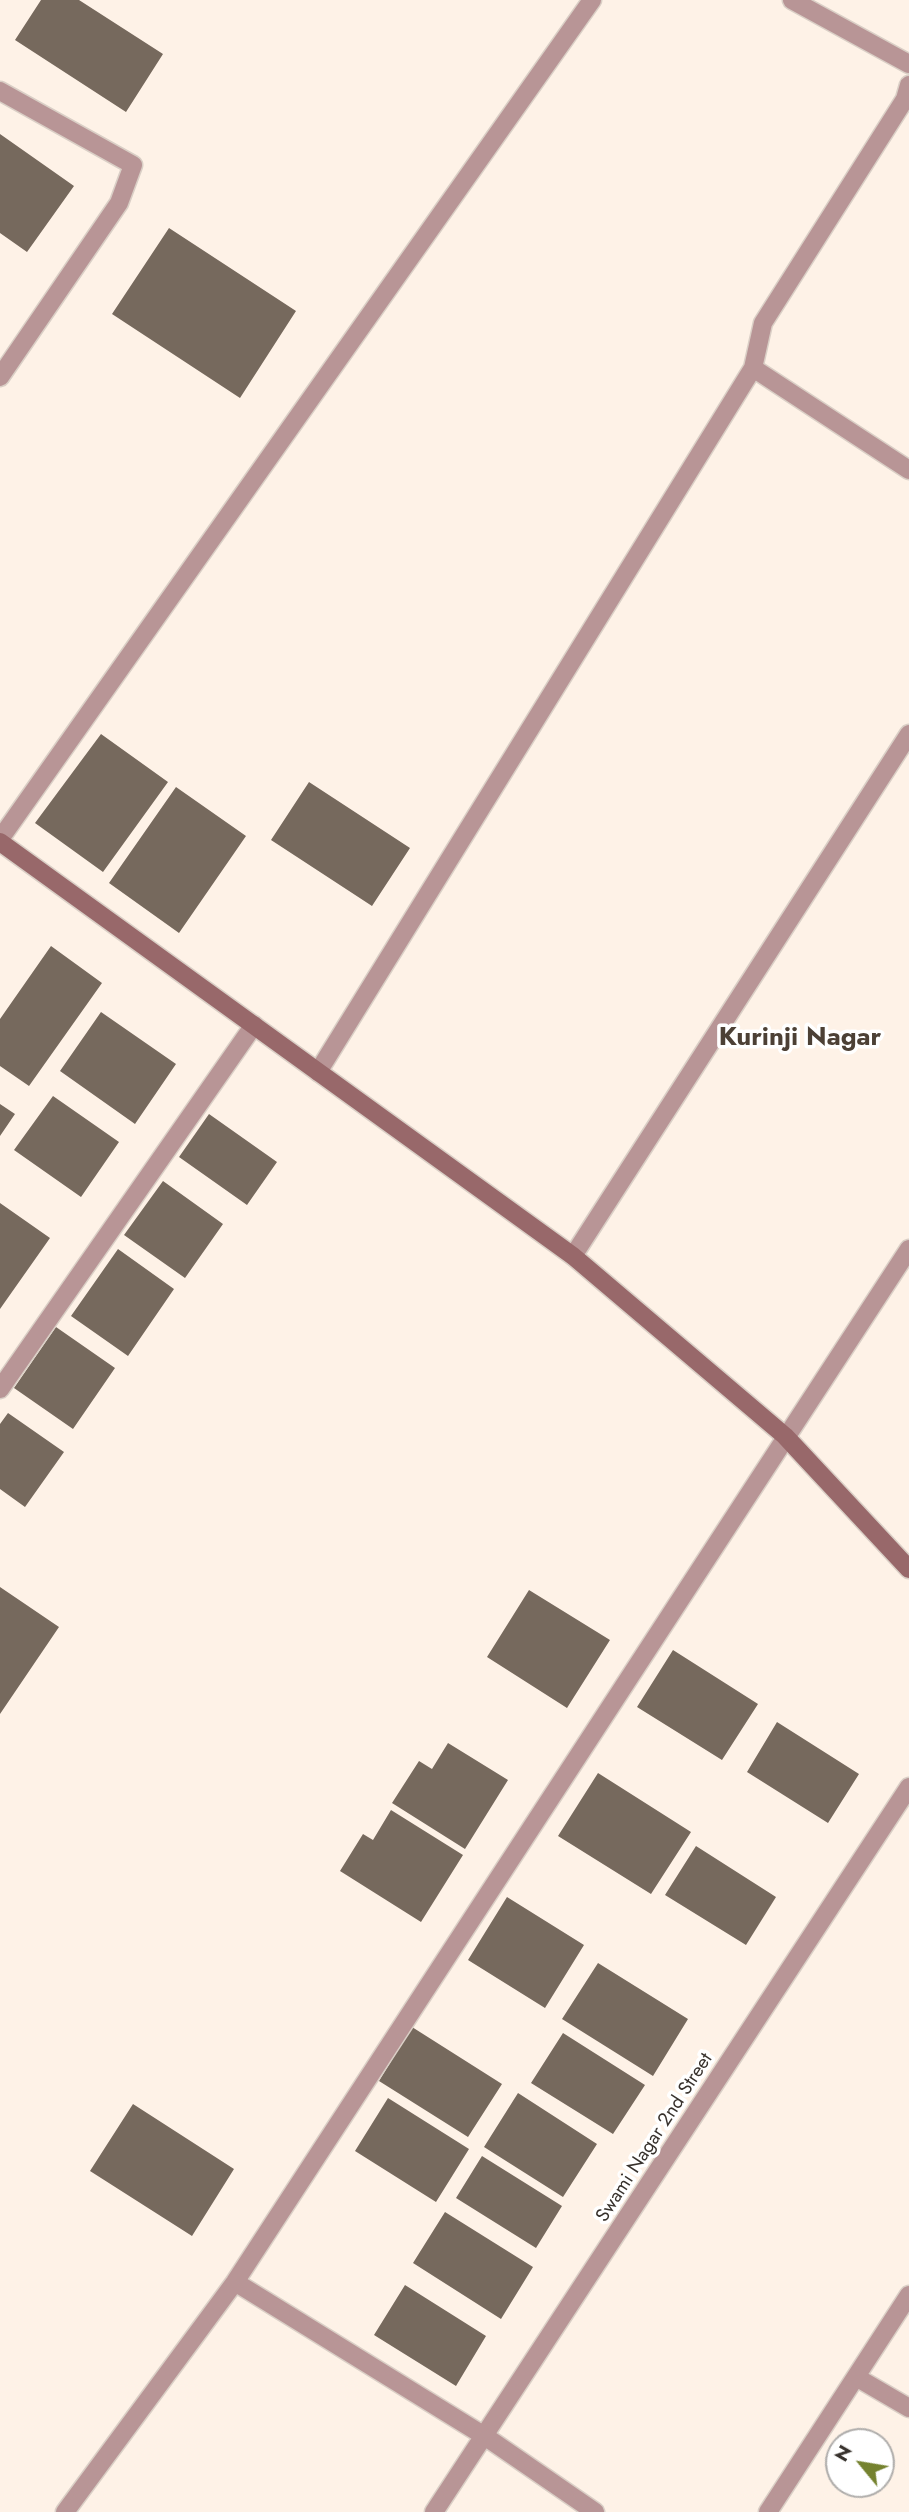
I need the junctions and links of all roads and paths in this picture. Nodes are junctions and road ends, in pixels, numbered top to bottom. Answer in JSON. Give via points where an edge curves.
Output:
{"nodes":[{"id":1,"x":592,"y":0,"type":"edge"},
{"id":2,"x":792,"y":0,"type":"edge"},
{"id":3,"x":909,"y":64,"type":"edge"},
{"id":4,"x":909,"y":85,"type":"edge"},
{"id":5,"x":0,"y":91,"type":"edge"},
{"id":6,"x":754,"y":368,"type":"junction"},
{"id":7,"x":0,"y":377,"type":"edge"},
{"id":8,"x":909,"y":470,"type":"edge"},
{"id":9,"x":909,"y":734,"type":"edge"},
{"id":10,"x":0,"y":841,"type":"edge"},
{"id":11,"x":254,"y":1025,"type":"junction"},
{"id":12,"x":318,"y":1072,"type":"junction"},
{"id":13,"x":909,"y":1249,"type":"edge"},
{"id":14,"x":573,"y":1256,"type":"junction"},
{"id":15,"x":0,"y":1389,"type":"edge"},
{"id":16,"x":785,"y":1436,"type":"junction"},
{"id":17,"x":909,"y":1569,"type":"edge"},
{"id":18,"x":909,"y":1787,"type":"edge"},
{"id":19,"x":235,"y":2282,"type":"junction"},
{"id":20,"x":909,"y":2295,"type":"edge"},
{"id":21,"x":856,"y":2377,"type":"junction"},
{"id":22,"x":909,"y":2409,"type":"edge"},
{"id":23,"x":486,"y":2437,"type":"junction"},
{"id":24,"x":65,"y":2512,"type":"edge"},
{"id":25,"x":434,"y":2512,"type":"edge"},
{"id":26,"x":596,"y":2512,"type":"edge"},
{"id":27,"x":768,"y":2512,"type":"edge"}],
"edges":[{"from":1,"to":10,"type":"street"},
{"from":2,"to":3,"type":"street"},
{"from":4,"to":6,"type":"street","via":[[905,99],[763,323]]},
{"from":5,"to":7,"type":"street","via":[[133,165],[119,203]]},
{"from":6,"to":8,"type":"street"},
{"from":6,"to":12,"type":"street"},
{"from":9,"to":14,"type":"street"},
{"from":10,"to":11,"type":"street"},
{"from":11,"to":12,"type":"street"},
{"from":11,"to":15,"type":"street"},
{"from":12,"to":14,"type":"street"},
{"from":13,"to":16,"type":"street"},
{"from":14,"to":16,"type":"street"},
{"from":16,"to":17,"type":"street"},
{"from":16,"to":19,"type":"street"},
{"from":18,"to":23,"type":"street","name":"Swami Nagar 2nd Street"},
{"from":19,"to":23,"type":"street"},
{"from":19,"to":24,"type":"street"},
{"from":20,"to":21,"type":"street"},
{"from":21,"to":22,"type":"street"},
{"from":21,"to":27,"type":"street"},
{"from":23,"to":25,"type":"street","name":"Swami Nagar 2nd Street"},
{"from":23,"to":26,"type":"street"}]}
